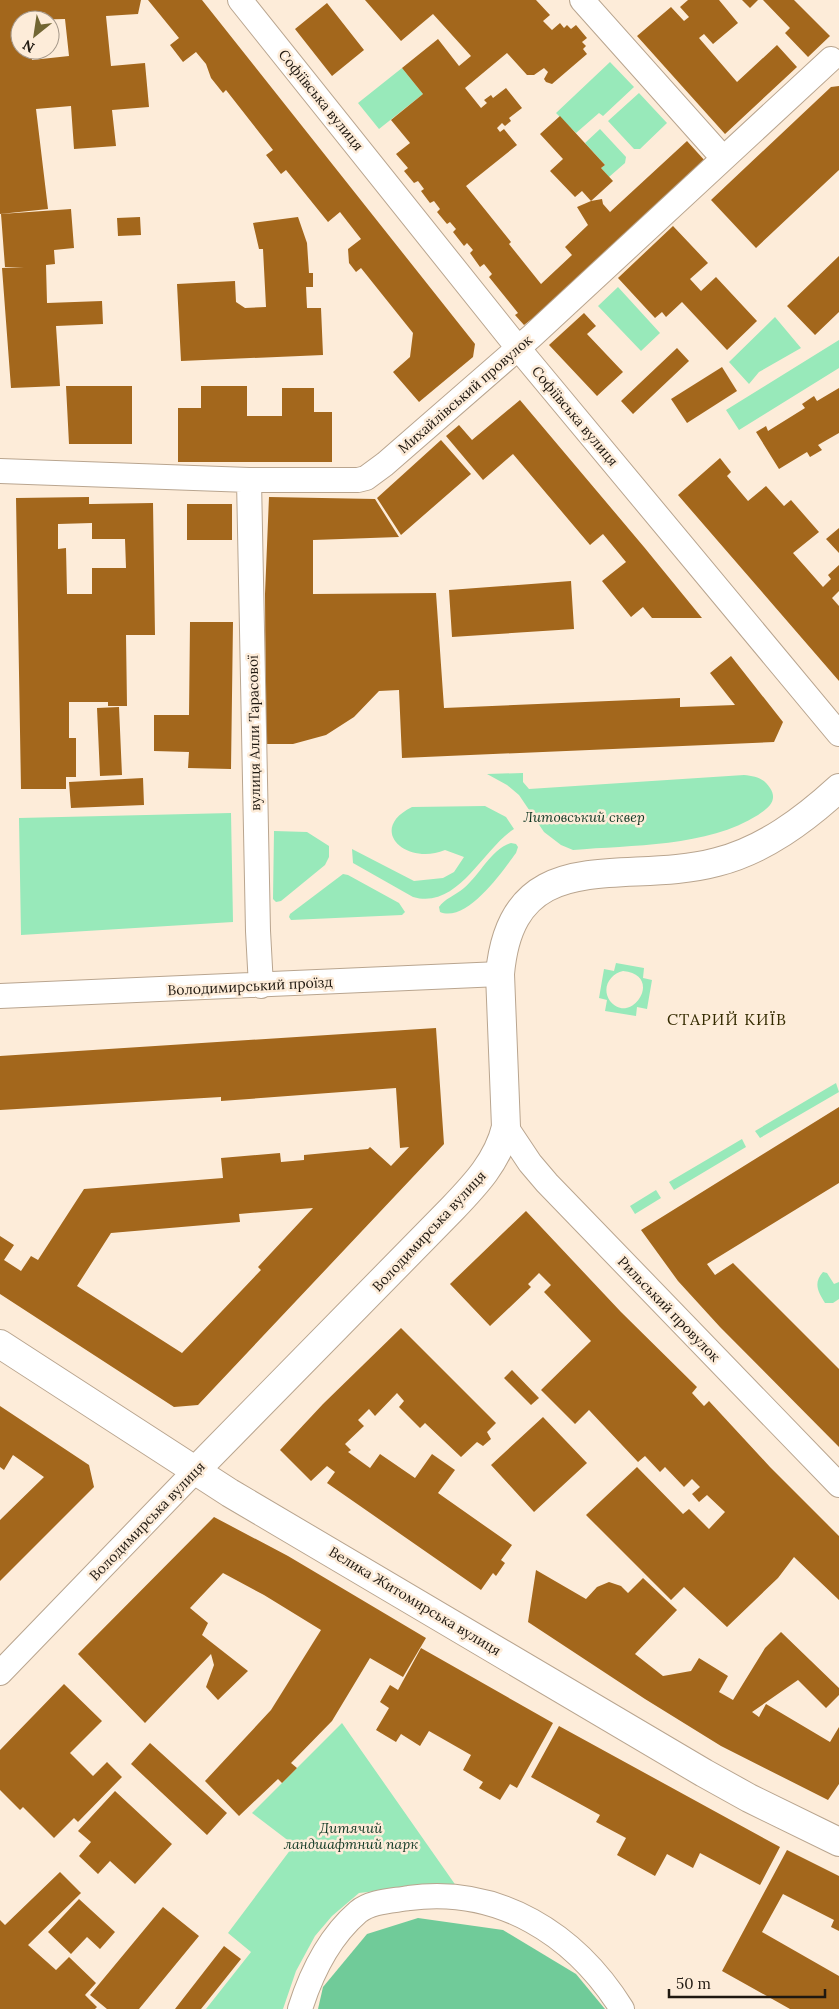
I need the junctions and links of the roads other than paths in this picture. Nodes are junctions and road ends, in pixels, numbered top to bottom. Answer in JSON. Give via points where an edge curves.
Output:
{"nodes":[{"id":1,"x":240,"y":0,"type":"edge"},
{"id":2,"x":582,"y":0,"type":"edge"},
{"id":3,"x":831,"y":59,"type":"dead end"},
{"id":4,"x":723,"y":158,"type":"junction"},
{"id":5,"x":518,"y":348,"type":"junction"},
{"id":6,"x":0,"y":472,"type":"edge"},
{"id":7,"x":249,"y":480,"type":"junction"},
{"id":8,"x":839,"y":734,"type":"edge"},
{"id":9,"x":839,"y":788,"type":"edge"},
{"id":10,"x":500,"y":974,"type":"junction"},
{"id":11,"x":261,"y":986,"type":"junction"},
{"id":12,"x":0,"y":996,"type":"edge"},
{"id":13,"x":506,"y":1128,"type":"junction"},
{"id":14,"x":0,"y":1344,"type":"edge"},
{"id":15,"x":196,"y":1470,"type":"junction"},
{"id":16,"x":839,"y":1485,"type":"edge"},
{"id":17,"x":0,"y":1673,"type":"edge"},
{"id":18,"x":838,"y":1840,"type":"edge"},
{"id":19,"x":300,"y":2009,"type":"edge"},
{"id":20,"x":622,"y":2009,"type":"edge"}],
"edges":[{"from":1,"to":5,"type":"street","name":"Софіївська вулиця"},
{"from":2,"to":4,"type":"street"},
{"from":3,"to":4,"type":"street","name":"Михайлівський провулок"},
{"from":4,"to":5,"type":"street","name":"Михайлівський провулок"},
{"from":5,"to":7,"type":"street","name":"Михайлівський провулок","via":[[366,478]]},
{"from":5,"to":8,"type":"street","name":"Софіївська вулиця"},
{"from":6,"to":7,"type":"street","name":"Михайлівський провулок"},
{"from":7,"to":11,"type":"street","name":"вулиця Алли Тарасової"},
{"from":9,"to":10,"type":"main road","name":"Володимирська вулиця","via":[[794,826],[752,850],[717,862],[573,877],[554,882],[520,910],[507,936]]},
{"from":10,"to":11,"type":"street","name":"Володимирський проїзд"},
{"from":10,"to":13,"type":"main road","name":"Володимирська вулиця"},
{"from":11,"to":12,"type":"street","name":"Володимирський проїзд"},
{"from":13,"to":15,"type":"main road","name":"Володимирська вулиця","via":[[494,1159],[473,1187]]},
{"from":13,"to":16,"type":"street","name":"Рильський провулок","via":[[546,1183]]},
{"from":14,"to":15,"type":"main road","name":"Велика Житомирська вулиця"},
{"from":15,"to":17,"type":"street","name":"Володимирська вулиця"},
{"from":15,"to":18,"type":"main road","name":"Велика Житомирська вулиця","via":[[704,1773]]},
{"from":19,"to":20,"type":"street","via":[[317,1965],[358,1912],[382,1902],[449,1895],[472,1898],[504,1909],[559,1937],[579,1954]]}]}
